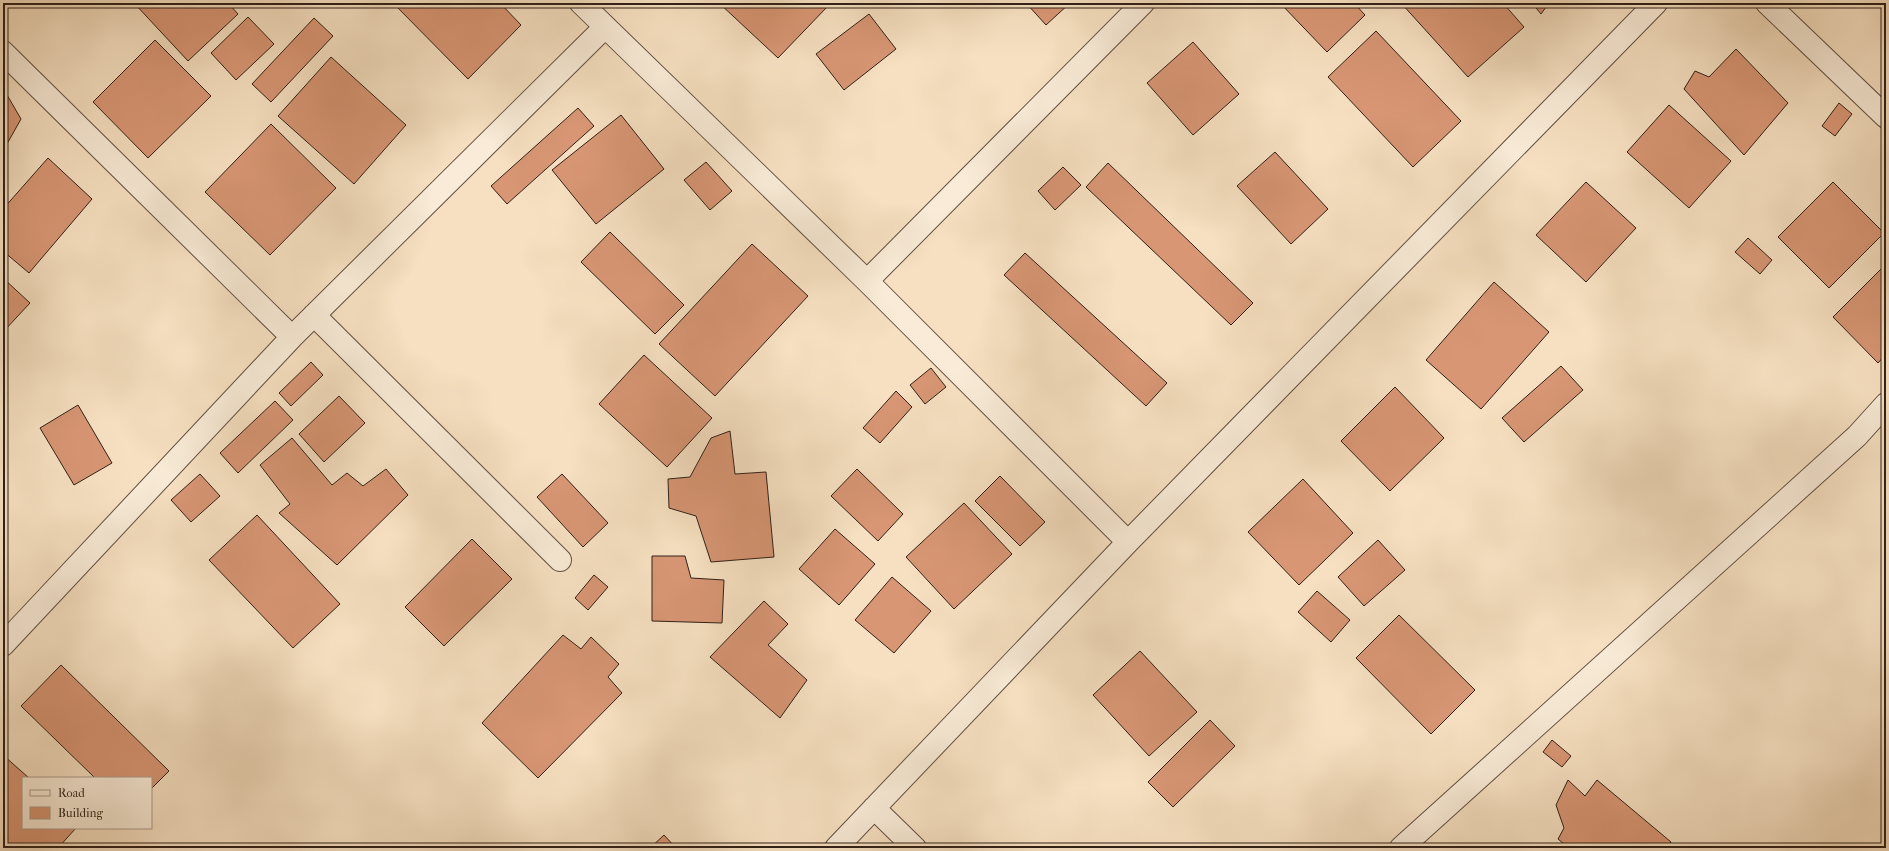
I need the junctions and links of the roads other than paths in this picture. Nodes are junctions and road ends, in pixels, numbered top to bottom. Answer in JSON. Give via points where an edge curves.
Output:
{"nodes":[{"id":1,"x":581,"y":3,"type":"edge"},
{"id":2,"x":1143,"y":3,"type":"edge"},
{"id":3,"x":1656,"y":3,"type":"edge"},
{"id":4,"x":1767,"y":3,"type":"edge"},
{"id":5,"x":605,"y":27,"type":"junction"},
{"id":6,"x":3,"y":52,"type":"edge"},
{"id":7,"x":1886,"y":118,"type":"edge"},
{"id":8,"x":867,"y":281,"type":"junction"},
{"id":9,"x":314,"y":315,"type":"junction"},
{"id":10,"x":292,"y":337,"type":"junction"},
{"id":11,"x":1886,"y":404,"type":"edge"},
{"id":12,"x":1128,"y":542,"type":"junction"},
{"id":13,"x":560,"y":560,"type":"dead end"},
{"id":14,"x":3,"y":645,"type":"edge"},
{"id":15,"x":874,"y":808,"type":"junction"},
{"id":16,"x":836,"y":848,"type":"edge"},
{"id":17,"x":915,"y":848,"type":"edge"},
{"id":18,"x":1401,"y":848,"type":"edge"}],
"edges":[{"from":1,"to":5,"type":"street"},
{"from":2,"to":8,"type":"street"},
{"from":3,"to":12,"type":"street"},
{"from":4,"to":7,"type":"street"},
{"from":5,"to":8,"type":"street"},
{"from":5,"to":9,"type":"street"},
{"from":6,"to":10,"type":"street"},
{"from":8,"to":12,"type":"street"},
{"from":9,"to":10,"type":"street"},
{"from":9,"to":13,"type":"street"},
{"from":10,"to":14,"type":"street"},
{"from":11,"to":18,"type":"street","via":[[1857,436]]},
{"from":12,"to":15,"type":"street"},
{"from":15,"to":16,"type":"street"},
{"from":15,"to":17,"type":"street"}]}
